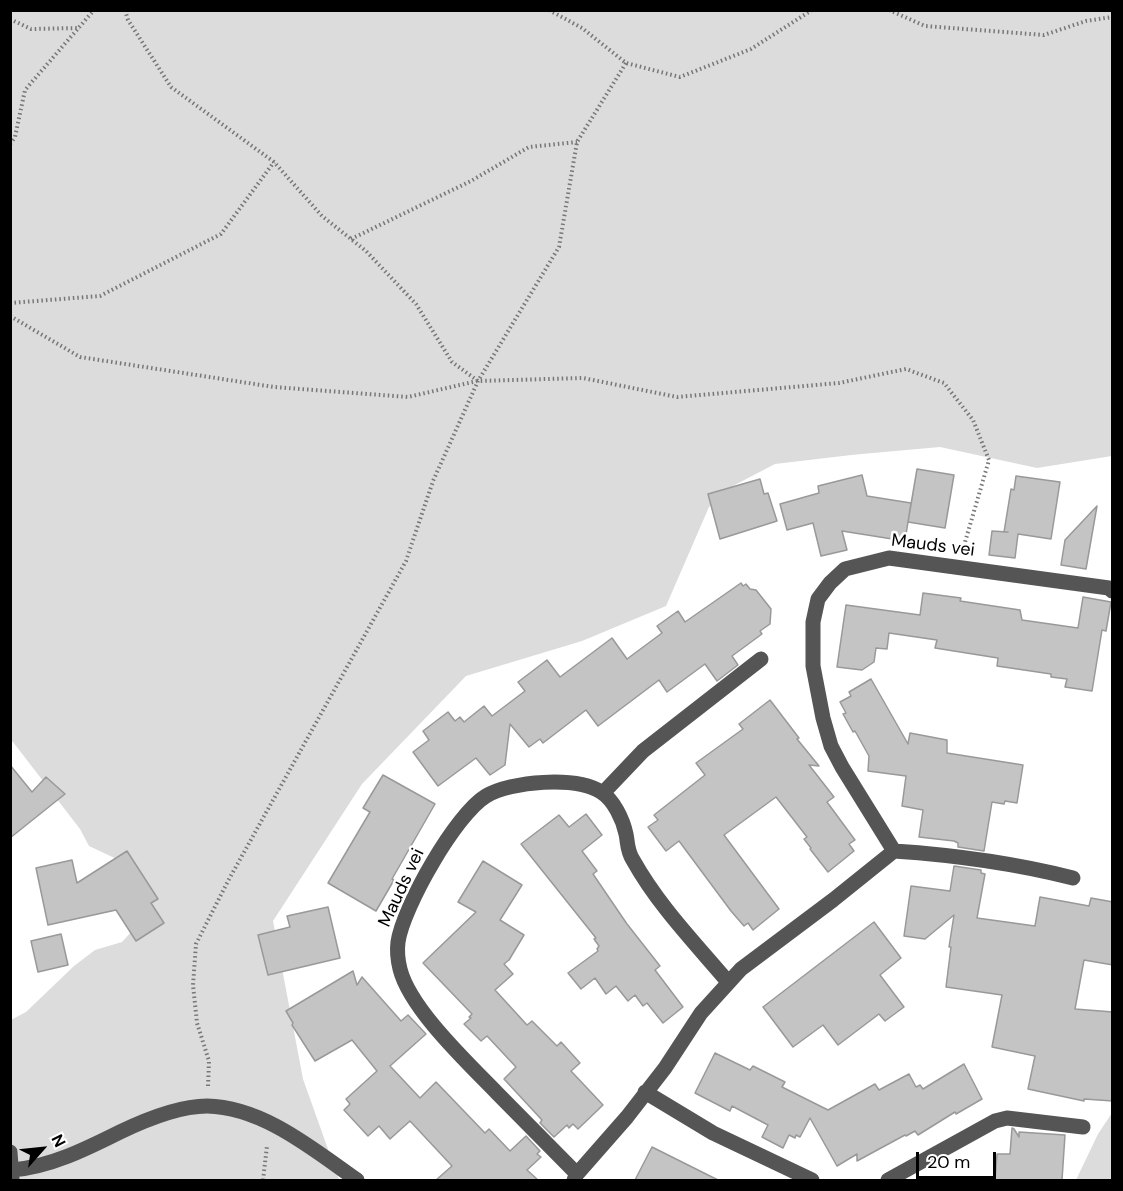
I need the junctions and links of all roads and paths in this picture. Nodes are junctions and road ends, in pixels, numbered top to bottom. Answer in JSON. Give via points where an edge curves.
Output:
{"nodes":[{"id":1,"x":94,"y":10,"type":"edge"},
{"id":2,"x":125,"y":10,"type":"edge"},
{"id":3,"x":549,"y":10,"type":"edge"},
{"id":4,"x":812,"y":10,"type":"edge"},
{"id":5,"x":889,"y":10,"type":"edge"},
{"id":6,"x":1113,"y":17,"type":"edge"},
{"id":7,"x":10,"y":20,"type":"edge"},
{"id":8,"x":80,"y":28,"type":"junction"},
{"id":9,"x":626,"y":63,"type":"junction"},
{"id":10,"x":577,"y":142,"type":"junction"},
{"id":11,"x":10,"y":144,"type":"edge"},
{"id":12,"x":274,"y":162,"type":"junction"},
{"id":13,"x":351,"y":239,"type":"junction"},
{"id":14,"x":10,"y":303,"type":"edge"},
{"id":15,"x":10,"y":316,"type":"edge"},
{"id":16,"x":478,"y":381,"type":"junction"},
{"id":17,"x":957,"y":567,"type":"junction"},
{"id":18,"x":1111,"y":587,"type":"edge"},
{"id":19,"x":761,"y":659,"type":"dead end"},
{"id":20,"x":603,"y":793,"type":"junction"},
{"id":21,"x":894,"y":851,"type":"junction"},
{"id":22,"x":1073,"y":878,"type":"dead end"},
{"id":23,"x":728,"y":982,"type":"junction"},
{"id":24,"x":645,"y":1092,"type":"junction"},
{"id":25,"x":207,"y":1106,"type":"junction"},
{"id":26,"x":276,"y":1127,"type":"junction"},
{"id":27,"x":1083,"y":1127,"type":"dead end"},
{"id":28,"x":10,"y":1152,"type":"edge"},
{"id":29,"x":12,"y":1175,"type":"edge"},
{"id":30,"x":575,"y":1177,"type":"edge"},
{"id":31,"x":263,"y":1180,"type":"edge"},
{"id":32,"x":357,"y":1180,"type":"edge"},
{"id":33,"x":812,"y":1180,"type":"edge"},
{"id":34,"x":888,"y":1180,"type":"edge"}],
"edges":[{"from":1,"to":8,"type":"path"},
{"from":2,"to":12,"type":"path","via":[[171,87]]},
{"from":3,"to":9,"type":"path","via":[[582,28]]},
{"from":4,"to":9,"type":"path","via":[[751,49],[680,77]]},
{"from":5,"to":6,"type":"path","via":[[925,26],[1044,35]]},
{"from":7,"to":8,"type":"path","via":[[31,29]]},
{"from":8,"to":11,"type":"path","via":[[25,90]]},
{"from":9,"to":10,"type":"path"},
{"from":10,"to":13,"type":"path","via":[[529,147],[471,181]]},
{"from":10,"to":16,"type":"path","via":[[559,247]]},
{"from":12,"to":13,"type":"path","via":[[322,216]]},
{"from":12,"to":14,"type":"path","via":[[221,234],[100,296]]},
{"from":13,"to":16,"type":"path","via":[[416,304],[452,362]]},
{"from":15,"to":16,"type":"path","via":[[80,357],[274,387],[408,397]]},
{"from":16,"to":17,"type":"path","via":[[583,378],[676,397],[839,383],[906,369],[944,383],[973,420],[989,460]]},
{"from":16,"to":25,"type":"path","via":[[434,481],[406,561],[196,944],[193,985],[197,1023],[209,1062]]},
{"from":17,"to":18,"type":"street","name":"Mauds vei"},
{"from":17,"to":21,"type":"street","name":"Mauds vei","via":[[889,558],[845,569],[818,599],[813,622],[813,666],[831,746]]},
{"from":19,"to":20,"type":"street","via":[[644,751]]},
{"from":20,"to":23,"type":"street","via":[[616,809],[631,858],[645,881]]},
{"from":20,"to":30,"type":"street","name":"Mauds vei","via":[[589,786],[543,783],[504,788],[485,796],[431,864],[398,942],[399,967],[406,988],[420,1008]]},
{"from":21,"to":22,"type":"street","via":[[966,857]]},
{"from":21,"to":23,"type":"street","name":"Mauds vei"},
{"from":23,"to":24,"type":"street","name":"Mauds vei"},
{"from":24,"to":30,"type":"street","name":"Mauds vei"},
{"from":24,"to":33,"type":"street","via":[[713,1132]]},
{"from":25,"to":26,"type":"street","via":[[245,1112]]},
{"from":25,"to":29,"type":"street","via":[[151,1119]]},
{"from":26,"to":31,"type":"path","via":[[269,1139]]},
{"from":26,"to":32,"type":"street"},
{"from":27,"to":34,"type":"street","via":[[1007,1118]]},
{"from":28,"to":29,"type":"street"}]}
